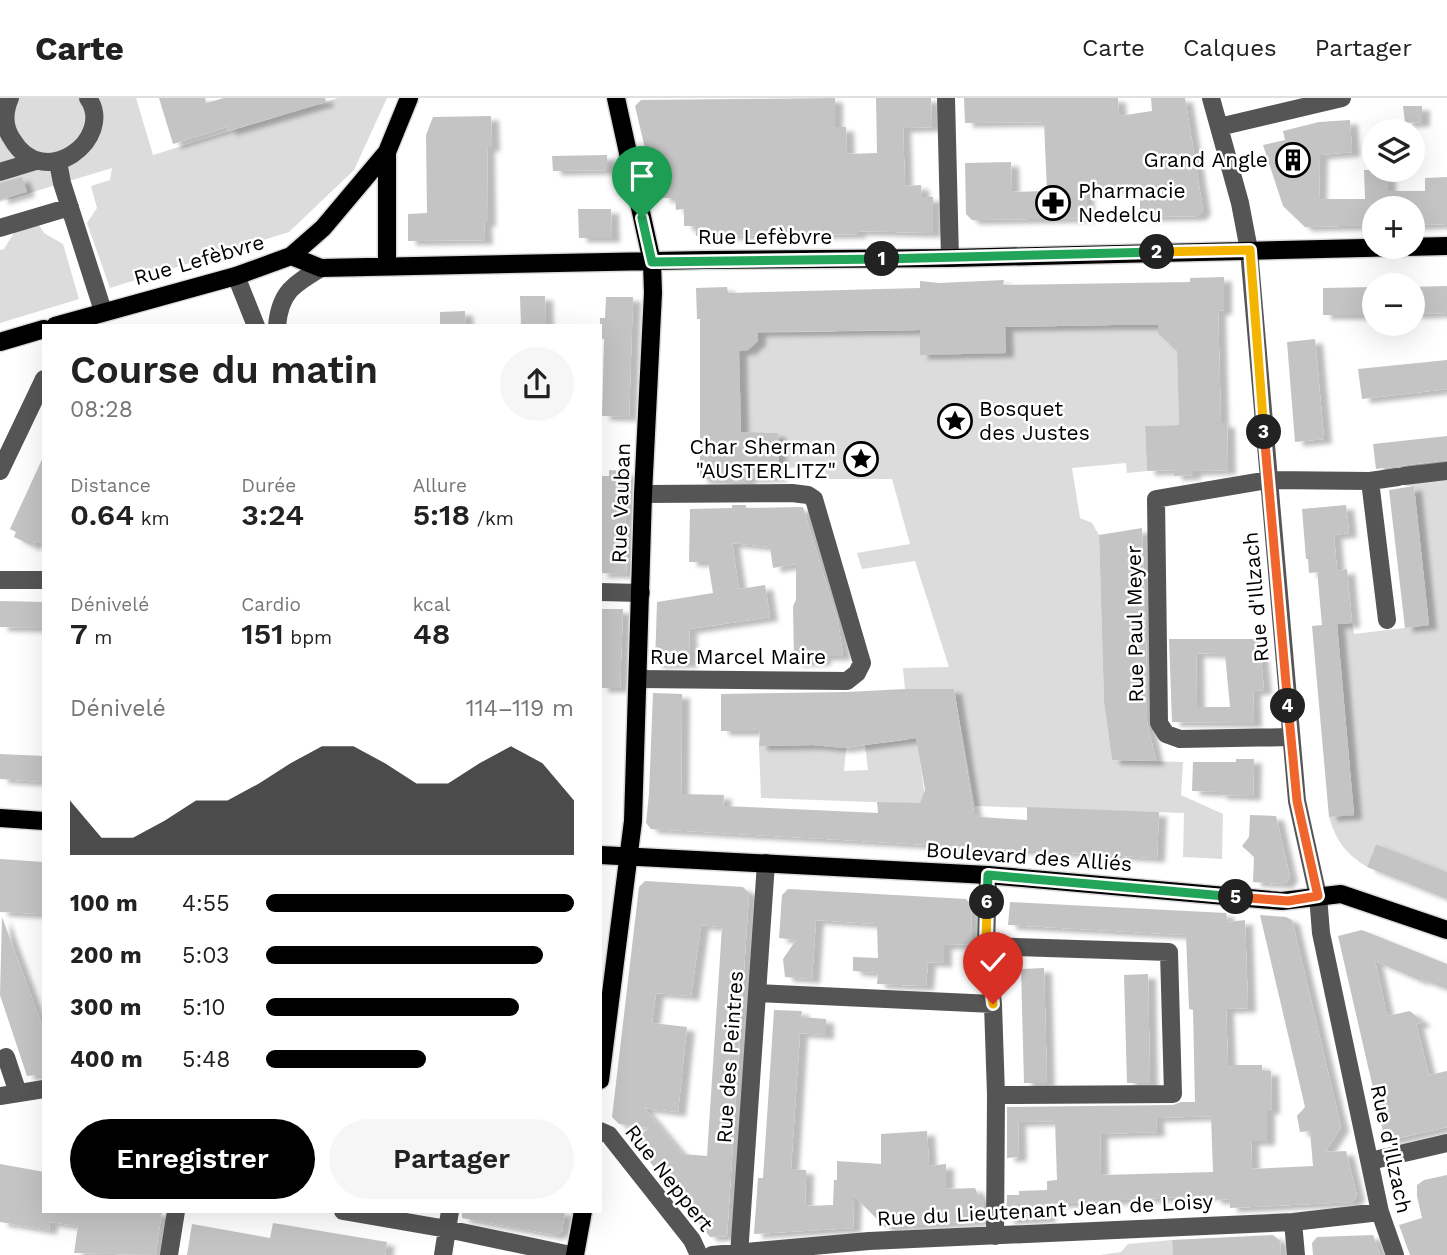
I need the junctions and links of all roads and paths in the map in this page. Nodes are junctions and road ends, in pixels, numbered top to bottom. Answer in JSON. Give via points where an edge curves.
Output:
{"nodes":[{"id":1,"x":10,"y":98,"type":"edge"},
{"id":2,"x":88,"y":98,"type":"edge"},
{"id":3,"x":409,"y":98,"type":"edge"},
{"id":4,"x":616,"y":98,"type":"edge"},
{"id":5,"x":946,"y":98,"type":"edge"},
{"id":6,"x":1210,"y":98,"type":"edge"},
{"id":7,"x":1342,"y":98,"type":"edge"},
{"id":8,"x":1219,"y":127,"type":"junction"},
{"id":9,"x":387,"y":152,"type":"junction"},
{"id":10,"x":36,"y":161,"type":"junction"},
{"id":11,"x":58,"y":162,"type":"junction"},
{"id":12,"x":0,"y":172,"type":"edge"},
{"id":13,"x":70,"y":207,"type":"junction"},
{"id":14,"x":0,"y":228,"type":"edge"},
{"id":15,"x":1447,"y":246,"type":"edge"},
{"id":16,"x":1250,"y":250,"type":"junction"},
{"id":17,"x":291,"y":256,"type":"junction"},
{"id":18,"x":950,"y":258,"type":"junction"},
{"id":19,"x":652,"y":262,"type":"junction"},
{"id":20,"x":387,"y":266,"type":"junction"},
{"id":21,"x":321,"y":268,"type":"junction"},
{"id":22,"x":236,"y":276,"type":"junction"},
{"id":23,"x":103,"y":311,"type":"junction"},
{"id":24,"x":65,"y":324,"type":"edge"},
{"id":25,"x":256,"y":324,"type":"edge"},
{"id":26,"x":277,"y":324,"type":"edge"},
{"id":27,"x":42,"y":330,"type":"edge"},
{"id":28,"x":0,"y":342,"type":"edge"},
{"id":29,"x":42,"y":383,"type":"edge"},
{"id":30,"x":0,"y":471,"type":"edge"},
{"id":31,"x":1447,"y":471,"type":"edge"},
{"id":32,"x":1268,"y":480,"type":"junction"},
{"id":33,"x":1370,"y":481,"type":"junction"},
{"id":34,"x":643,"y":494,"type":"junction"},
{"id":35,"x":0,"y":580,"type":"edge"},
{"id":36,"x":42,"y":580,"type":"edge"},
{"id":37,"x":602,"y":592,"type":"edge"},
{"id":38,"x":641,"y":593,"type":"junction"},
{"id":39,"x":1387,"y":620,"type":"dead end"},
{"id":40,"x":638,"y":679,"type":"junction"},
{"id":41,"x":1291,"y":737,"type":"junction"},
{"id":42,"x":0,"y":818,"type":"edge"},
{"id":43,"x":42,"y":821,"type":"edge"},
{"id":44,"x":602,"y":855,"type":"edge"},
{"id":45,"x":627,"y":857,"type":"junction"},
{"id":46,"x":766,"y":863,"type":"junction"},
{"id":47,"x":988,"y":875,"type":"junction"},
{"id":48,"x":1318,"y":896,"type":"junction"},
{"id":49,"x":1447,"y":930,"type":"edge"},
{"id":50,"x":986,"y":946,"type":"junction"},
{"id":51,"x":757,"y":993,"type":"junction"},
{"id":52,"x":993,"y":1004,"type":"junction"},
{"id":53,"x":6,"y":1057,"type":"dead end"},
{"id":54,"x":602,"y":1063,"type":"edge"},
{"id":55,"x":42,"y":1089,"type":"edge"},
{"id":56,"x":9,"y":1095,"type":"edge"},
{"id":57,"x":996,"y":1095,"type":"junction"},
{"id":58,"x":602,"y":1132,"type":"edge"},
{"id":59,"x":1447,"y":1143,"type":"edge"},
{"id":60,"x":1370,"y":1161,"type":"junction"},
{"id":61,"x":1380,"y":1212,"type":"junction"},
{"id":62,"x":176,"y":1213,"type":"edge"},
{"id":63,"x":367,"y":1213,"type":"edge"},
{"id":64,"x":583,"y":1213,"type":"edge"},
{"id":65,"x":449,"y":1220,"type":"edge"},
{"id":66,"x":1293,"y":1222,"type":"junction"},
{"id":67,"x":995,"y":1236,"type":"junction"},
{"id":68,"x":921,"y":1247,"type":"edge"},
{"id":69,"x":739,"y":1254,"type":"edge"},
{"id":70,"x":169,"y":1255,"type":"edge"},
{"id":71,"x":443,"y":1255,"type":"edge"},
{"id":72,"x":573,"y":1255,"type":"edge"},
{"id":73,"x":699,"y":1255,"type":"edge"},
{"id":74,"x":712,"y":1255,"type":"edge"},
{"id":75,"x":1296,"y":1255,"type":"edge"},
{"id":76,"x":1395,"y":1255,"type":"edge"}],
"edges":[{"from":1,"to":10,"type":"street","via":[[5,109],[6,131],[18,149]]},
{"from":2,"to":11,"type":"street","via":[[93,104],[93,129],[80,150]]},
{"from":3,"to":9,"type":"main road"},
{"from":4,"to":19,"type":"main road","name":"Rue Vauban"},
{"from":5,"to":18,"type":"street"},
{"from":6,"to":8,"type":"street","name":"Rue d'Illzach"},
{"from":7,"to":8,"type":"street"},
{"from":8,"to":16,"type":"street","name":"Rue d'Illzach"},
{"from":9,"to":17,"type":"main road","via":[[323,228]]},
{"from":9,"to":20,"type":"main road"},
{"from":10,"to":11,"type":"street"},
{"from":10,"to":12,"type":"street"},
{"from":11,"to":13,"type":"street"},
{"from":13,"to":14,"type":"street"},
{"from":13,"to":23,"type":"street"},
{"from":15,"to":16,"type":"main road","name":"Rue Lefèbvre"},
{"from":16,"to":18,"type":"main road","name":"Rue Lefèbvre"},
{"from":16,"to":32,"type":"street","name":"Rue d'Illzach"},
{"from":17,"to":21,"type":"main road","name":"Rue Lefèbvre"},
{"from":17,"to":22,"type":"main road","name":"Rue Lefèbvre"},
{"from":18,"to":19,"type":"main road","name":"Rue Lefèbvre"},
{"from":19,"to":20,"type":"main road","name":"Rue Lefèbvre"},
{"from":19,"to":34,"type":"main road","name":"Rue Vauban"},
{"from":20,"to":21,"type":"main road","name":"Rue Lefèbvre"},
{"from":21,"to":26,"type":"street","via":[[289,289],[279,306]]},
{"from":22,"to":23,"type":"main road","name":"Rue Lefèbvre"},
{"from":22,"to":25,"type":"street"},
{"from":23,"to":24,"type":"main road","name":"Rue Lefèbvre"},
{"from":27,"to":28,"type":"main road"},
{"from":29,"to":30,"type":"street"},
{"from":31,"to":33,"type":"street"},
{"from":32,"to":33,"type":"street"},
{"from":32,"to":41,"type":"street","name":"Rue d'Illzach"},
{"from":32,"to":41,"type":"street","name":"Rue Paul Meyer","via":[[1156,499],[1159,723],[1166,734],[1180,738]]},
{"from":33,"to":39,"type":"street"},
{"from":34,"to":38,"type":"main road","name":"Rue Vauban"},
{"from":34,"to":40,"type":"street","name":"Rue Marcel Maire","via":[[801,493],[814,499],[862,663],[847,681]]},
{"from":35,"to":36,"type":"street"},
{"from":37,"to":38,"type":"street"},
{"from":38,"to":40,"type":"main road","name":"Rue Vauban"},
{"from":40,"to":45,"type":"main road","name":"Rue Vauban"},
{"from":41,"to":48,"type":"street","name":"Rue d'Illzach","via":[[1297,801]]},
{"from":42,"to":43,"type":"main road"},
{"from":44,"to":45,"type":"main road","name":"Boulevard des Alliés"},
{"from":45,"to":46,"type":"main road","name":"Boulevard des Alliés"},
{"from":45,"to":54,"type":"main road","name":"Rue Vauban"},
{"from":46,"to":47,"type":"main road","name":"Boulevard des Alliés"},
{"from":46,"to":51,"type":"street","name":"Rue des Peintres"},
{"from":47,"to":48,"type":"main road","name":"Boulevard des Alliés","via":[[1282,901]]},
{"from":47,"to":50,"type":"street"},
{"from":48,"to":49,"type":"main road","name":"Boulevard des Alliés","via":[[1341,894]]},
{"from":48,"to":60,"type":"street","name":"Rue d'Illzach","via":[[1321,933]]},
{"from":50,"to":52,"type":"street"},
{"from":50,"to":57,"type":"street","via":[[1169,952],[1173,1094]]},
{"from":51,"to":52,"type":"street"},
{"from":51,"to":69,"type":"street","name":"Rue des Peintres"},
{"from":52,"to":57,"type":"street"},
{"from":53,"to":56,"type":"street"},
{"from":55,"to":56,"type":"street"},
{"from":57,"to":67,"type":"street"},
{"from":58,"to":73,"type":"street","name":"Rue Neppert","via":[[692,1240]]},
{"from":59,"to":60,"type":"street"},
{"from":60,"to":61,"type":"street","name":"Rue d'Illzach"},
{"from":61,"to":66,"type":"street","name":"Rue du Lieutenant Jean de Loisy"},
{"from":61,"to":76,"type":"street","name":"Rue d'Illzach"},
{"from":62,"to":70,"type":"street"},
{"from":63,"to":65,"type":"street"},
{"from":64,"to":72,"type":"main road"},
{"from":65,"to":71,"type":"street"},
{"from":65,"to":72,"type":"street"},
{"from":66,"to":67,"type":"street","name":"Rue du Lieutenant Jean de Loisy"},
{"from":66,"to":75,"type":"street"},
{"from":67,"to":68,"type":"street","name":"Rue du Lieutenant Jean de Loisy"},
{"from":68,"to":69,"type":"street","name":"Rue du Lieutenant Jean de Loisy","via":[[869,1241]]},
{"from":69,"to":74,"type":"street","name":"Rue du Lieutenant Jean de Loisy"}]}
